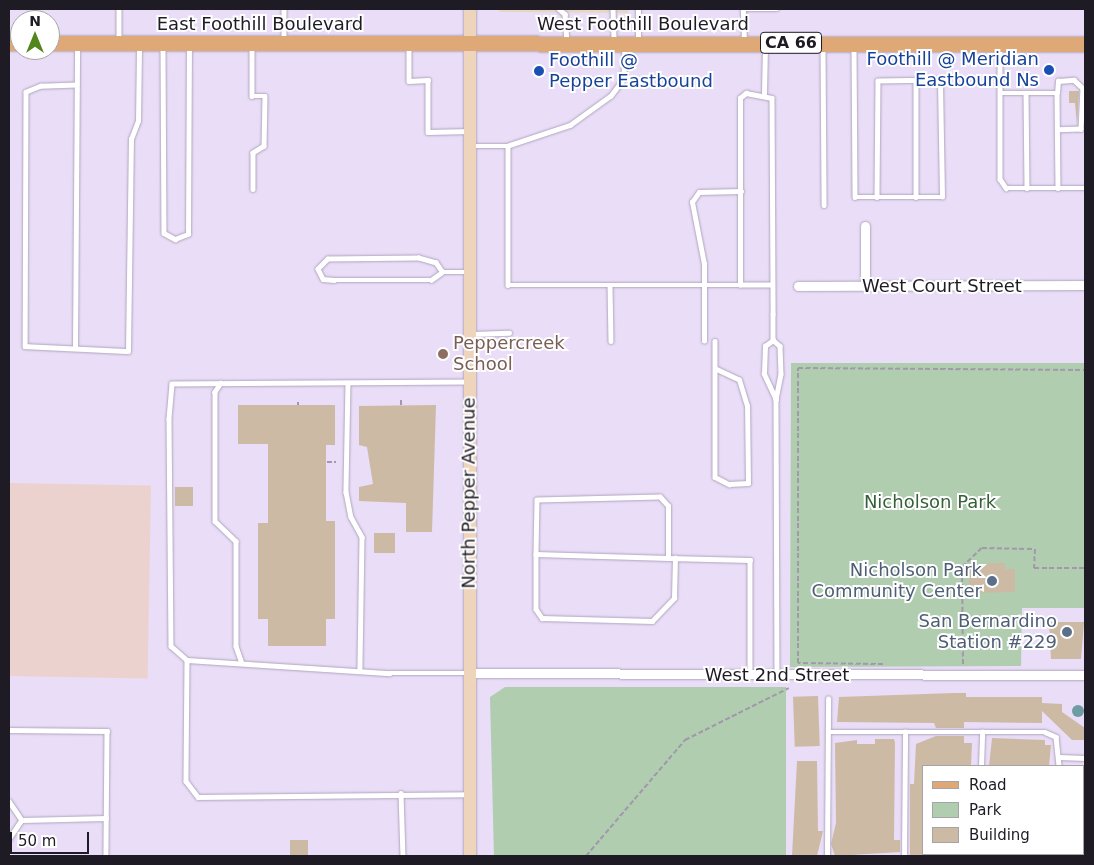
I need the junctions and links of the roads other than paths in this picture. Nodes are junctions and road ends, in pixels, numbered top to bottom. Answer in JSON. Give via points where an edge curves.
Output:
{"nodes":[{"id":1,"x":119,"y":9,"type":"edge"},
{"id":2,"x":284,"y":9,"type":"edge"},
{"id":3,"x":470,"y":9,"type":"edge"},
{"id":4,"x":559,"y":9,"type":"edge"},
{"id":5,"x":613,"y":9,"type":"edge"},
{"id":6,"x":638,"y":9,"type":"edge"},
{"id":7,"x":777,"y":9,"type":"edge"},
{"id":8,"x":60,"y":43,"type":"edge"},
{"id":9,"x":77,"y":43,"type":"junction"},
{"id":10,"x":119,"y":43,"type":"junction"},
{"id":11,"x":139,"y":43,"type":"junction"},
{"id":12,"x":163,"y":43,"type":"junction"},
{"id":13,"x":189,"y":43,"type":"junction"},
{"id":14,"x":252,"y":43,"type":"junction"},
{"id":15,"x":284,"y":43,"type":"junction"},
{"id":16,"x":409,"y":43,"type":"junction"},
{"id":17,"x":470,"y":43,"type":"junction"},
{"id":18,"x":567,"y":43,"type":"junction"},
{"id":19,"x":625,"y":43,"type":"junction"},
{"id":20,"x":744,"y":43,"type":"junction"},
{"id":21,"x":765,"y":43,"type":"junction"},
{"id":22,"x":823,"y":43,"type":"junction"},
{"id":23,"x":854,"y":44,"type":"junction"},
{"id":24,"x":1000,"y":44,"type":"junction"},
{"id":25,"x":1085,"y":44,"type":"edge"},
{"id":26,"x":916,"y":81,"type":"junction"},
{"id":27,"x":77,"y":85,"type":"junction"},
{"id":28,"x":1001,"y":93,"type":"junction"},
{"id":29,"x":1026,"y":93,"type":"junction"},
{"id":30,"x":764,"y":94,"type":"junction"},
{"id":31,"x":1057,"y":94,"type":"junction"},
{"id":32,"x":1058,"y":130,"type":"junction"},
{"id":33,"x":470,"y":131,"type":"junction"},
{"id":34,"x":470,"y":146,"type":"junction"},
{"id":35,"x":508,"y":146,"type":"junction"},
{"id":36,"x":1026,"y":188,"type":"junction"},
{"id":37,"x":1058,"y":188,"type":"junction"},
{"id":38,"x":1085,"y":188,"type":"edge"},
{"id":39,"x":253,"y":189,"type":"dead end"},
{"id":40,"x":741,"y":190,"type":"junction"},
{"id":41,"x":877,"y":197,"type":"junction"},
{"id":42,"x":916,"y":197,"type":"junction"},
{"id":43,"x":824,"y":205,"type":"dead end"},
{"id":44,"x":865,"y":226,"type":"dead end"},
{"id":45,"x":442,"y":272,"type":"junction"},
{"id":46,"x":470,"y":272,"type":"junction"},
{"id":47,"x":610,"y":285,"type":"junction"},
{"id":48,"x":703,"y":285,"type":"junction"},
{"id":49,"x":740,"y":285,"type":"junction"},
{"id":50,"x":772,"y":285,"type":"junction"},
{"id":51,"x":1085,"y":285,"type":"edge"},
{"id":52,"x":798,"y":286,"type":"dead end"},
{"id":53,"x":865,"y":286,"type":"junction"},
{"id":54,"x":509,"y":333,"type":"dead end"},
{"id":55,"x":470,"y":334,"type":"junction"},
{"id":56,"x":772,"y":340,"type":"junction"},
{"id":57,"x":611,"y":341,"type":"dead end"},
{"id":58,"x":704,"y":341,"type":"dead end"},
{"id":59,"x":715,"y":341,"type":"dead end"},
{"id":60,"x":75,"y":348,"type":"junction"},
{"id":61,"x":715,"y":369,"type":"junction"},
{"id":62,"x":469,"y":382,"type":"junction"},
{"id":63,"x":221,"y":383,"type":"junction"},
{"id":64,"x":348,"y":383,"type":"junction"},
{"id":65,"x":776,"y":400,"type":"junction"},
{"id":66,"x":536,"y":554,"type":"junction"},
{"id":67,"x":668,"y":558,"type":"junction"},
{"id":68,"x":675,"y":558,"type":"junction"},
{"id":69,"x":188,"y":660,"type":"junction"},
{"id":70,"x":242,"y":664,"type":"junction"},
{"id":71,"x":360,"y":670,"type":"junction"},
{"id":72,"x":468,"y":673,"type":"junction"},
{"id":73,"x":750,"y":675,"type":"junction"},
{"id":74,"x":777,"y":675,"type":"junction"},
{"id":75,"x":1085,"y":676,"type":"edge"},
{"id":76,"x":828,"y":699,"type":"dead end"},
{"id":77,"x":9,"y":730,"type":"edge"},
{"id":78,"x":828,"y":732,"type":"junction"},
{"id":79,"x":905,"y":732,"type":"junction"},
{"id":80,"x":982,"y":732,"type":"junction"},
{"id":81,"x":1059,"y":757,"type":"junction"},
{"id":82,"x":1085,"y":758,"type":"edge"},
{"id":83,"x":981,"y":765,"type":"edge"},
{"id":84,"x":1059,"y":765,"type":"edge"},
{"id":85,"x":401,"y":794,"type":"junction"},
{"id":86,"x":470,"y":794,"type":"junction"},
{"id":87,"x":9,"y":801,"type":"edge"},
{"id":88,"x":106,"y":818,"type":"junction"},
{"id":89,"x":22,"y":820,"type":"junction"},
{"id":90,"x":9,"y":838,"type":"edge"},
{"id":91,"x":106,"y":856,"type":"edge"},
{"id":92,"x":403,"y":856,"type":"edge"},
{"id":93,"x":470,"y":856,"type":"edge"},
{"id":94,"x":827,"y":856,"type":"edge"},
{"id":95,"x":904,"y":856,"type":"edge"}],
"edges":[{"from":1,"to":10,"type":"lane"},
{"from":2,"to":15,"type":"lane"},
{"from":3,"to":17,"type":"main road","name":"North Pepper Avenue"},
{"from":4,"to":18,"type":"lane","via":[[565,14]]},
{"from":5,"to":19,"type":"lane"},
{"from":6,"to":19,"type":"lane"},
{"from":7,"to":20,"type":"lane","via":[[743,10]]},
{"from":8,"to":9,"type":"main road","name":"East Foothill Boulevard"},
{"from":9,"to":10,"type":"main road","name":"East Foothill Boulevard"},
{"from":9,"to":27,"type":"lane"},
{"from":10,"to":11,"type":"main road","name":"East Foothill Boulevard"},
{"from":11,"to":12,"type":"main road","name":"East Foothill Boulevard"},
{"from":11,"to":60,"type":"lane","via":[[138,121],[131,139],[128,351]]},
{"from":12,"to":13,"type":"main road","name":"East Foothill Boulevard"},
{"from":12,"to":13,"type":"lane","via":[[164,233],[175,240],[188,234]]},
{"from":13,"to":14,"type":"main road","name":"East Foothill Boulevard"},
{"from":14,"to":15,"type":"main road","name":"East Foothill Boulevard"},
{"from":14,"to":39,"type":"lane","via":[[252,96],[264,96],[264,146],[253,153]]},
{"from":15,"to":16,"type":"main road","name":"East Foothill Boulevard"},
{"from":16,"to":17,"type":"main road","name":"East Foothill Boulevard"},
{"from":16,"to":33,"type":"lane","via":[[409,81],[428,80],[428,132]]},
{"from":17,"to":18,"type":"main road","name":"West Foothill Boulevard","number":"CA 66"},
{"from":17,"to":33,"type":"main road","name":"North Pepper Avenue"},
{"from":18,"to":19,"type":"main road","name":"West Foothill Boulevard","number":"CA 66"},
{"from":19,"to":20,"type":"main road","name":"West Foothill Boulevard","number":"CA 66"},
{"from":19,"to":35,"type":"lane","via":[[624,79],[611,96],[571,125]]},
{"from":20,"to":21,"type":"main road","name":"West Foothill Boulevard","number":"CA 66"},
{"from":21,"to":22,"type":"main road","name":"West Foothill Boulevard","number":"CA 66"},
{"from":21,"to":30,"type":"lane"},
{"from":22,"to":23,"type":"main road","name":"West Foothill Boulevard","number":"CA 66"},
{"from":22,"to":43,"type":"lane"},
{"from":23,"to":24,"type":"main road","name":"West Foothill Boulevard","number":"CA 66"},
{"from":23,"to":41,"type":"lane","via":[[855,197]]},
{"from":24,"to":25,"type":"main road","name":"West Foothill Boulevard","number":"CA 66"},
{"from":24,"to":28,"type":"lane"},
{"from":26,"to":41,"type":"lane","via":[[878,81]]},
{"from":26,"to":42,"type":"lane"},
{"from":26,"to":42,"type":"lane","via":[[940,80],[942,197]]},
{"from":27,"to":60,"type":"lane"},
{"from":27,"to":60,"type":"lane","via":[[41,86],[26,92],[23,249],[25,346]]},
{"from":28,"to":29,"type":"lane"},
{"from":28,"to":36,"type":"lane","via":[[1000,179],[1006,188]]},
{"from":29,"to":31,"type":"lane"},
{"from":29,"to":36,"type":"lane"},
{"from":30,"to":40,"type":"lane","via":[[740,98]]},
{"from":30,"to":50,"type":"lane","via":[[772,98]]},
{"from":31,"to":32,"type":"lane"},
{"from":31,"to":32,"type":"lane","via":[[1058,81],[1074,80],[1083,88],[1082,129]]},
{"from":32,"to":37,"type":"lane"},
{"from":33,"to":34,"type":"main road","name":"North Pepper Avenue"},
{"from":34,"to":35,"type":"lane"},
{"from":34,"to":46,"type":"main road","name":"North Pepper Avenue"},
{"from":35,"to":47,"type":"lane","via":[[508,285]]},
{"from":36,"to":37,"type":"lane"},
{"from":37,"to":38,"type":"lane"},
{"from":40,"to":48,"type":"lane","via":[[699,192],[692,202],[704,264]]},
{"from":40,"to":49,"type":"lane"},
{"from":41,"to":42,"type":"lane"},
{"from":44,"to":53,"type":"street"},
{"from":45,"to":45,"type":"lane","via":[[436,262],[419,258],[328,259],[318,268],[323,279],[334,280],[431,280]]},
{"from":45,"to":46,"type":"lane"},
{"from":46,"to":55,"type":"main road","name":"North Pepper Avenue"},
{"from":47,"to":48,"type":"lane"},
{"from":47,"to":57,"type":"lane"},
{"from":48,"to":49,"type":"lane"},
{"from":48,"to":58,"type":"lane"},
{"from":49,"to":50,"type":"lane"},
{"from":50,"to":56,"type":"lane"},
{"from":51,"to":53,"type":"street","name":"West Court Street"},
{"from":52,"to":53,"type":"street","name":"West Court Street"},
{"from":54,"to":55,"type":"lane"},
{"from":55,"to":62,"type":"main road","name":"North Pepper Avenue"},
{"from":56,"to":65,"type":"lane","via":[[780,346]]},
{"from":56,"to":65,"type":"lane","via":[[765,346],[764,374]]},
{"from":59,"to":61,"type":"lane"},
{"from":61,"to":61,"type":"lane","via":[[715,477],[729,484],[748,483],[747,406],[739,380]]},
{"from":62,"to":64,"type":"lane"},
{"from":62,"to":72,"type":"main road","name":"North Pepper Avenue"},
{"from":63,"to":64,"type":"lane"},
{"from":63,"to":69,"type":"lane","via":[[172,384],[171,646]]},
{"from":63,"to":70,"type":"lane","via":[[215,392],[215,521],[236,542],[236,646]]},
{"from":64,"to":71,"type":"lane","via":[[346,492],[351,517],[362,537]]},
{"from":65,"to":74,"type":"lane"},
{"from":66,"to":67,"type":"lane"},
{"from":66,"to":67,"type":"lane","via":[[537,500],[660,497],[668,506]]},
{"from":66,"to":68,"type":"lane","via":[[536,609],[542,618],[652,621],[674,598]]},
{"from":67,"to":68,"type":"lane"},
{"from":68,"to":73,"type":"lane","via":[[750,560]]},
{"from":69,"to":70,"type":"lane"},
{"from":69,"to":85,"type":"lane","via":[[186,781],[192,794],[211,798],[260,794]]},
{"from":70,"to":71,"type":"lane"},
{"from":71,"to":72,"type":"lane"},
{"from":72,"to":73,"type":"street","name":"West 2nd Street"},
{"from":72,"to":86,"type":"main road","name":"North Pepper Avenue"},
{"from":73,"to":74,"type":"street","name":"West 2nd Street"},
{"from":74,"to":75,"type":"street","name":"West 2nd Street"},
{"from":76,"to":78,"type":"lane"},
{"from":77,"to":88,"type":"lane","via":[[107,731]]},
{"from":78,"to":79,"type":"lane"},
{"from":78,"to":94,"type":"lane"},
{"from":79,"to":80,"type":"lane"},
{"from":79,"to":95,"type":"lane"},
{"from":80,"to":81,"type":"lane","via":[[1045,732],[1056,737]]},
{"from":80,"to":83,"type":"lane"},
{"from":81,"to":82,"type":"lane"},
{"from":81,"to":84,"type":"lane"},
{"from":85,"to":86,"type":"lane"},
{"from":85,"to":92,"type":"lane"},
{"from":86,"to":93,"type":"main road","name":"North Pepper Avenue"},
{"from":87,"to":89,"type":"lane"},
{"from":88,"to":89,"type":"lane"},
{"from":88,"to":91,"type":"lane"},
{"from":89,"to":90,"type":"lane"}]}
